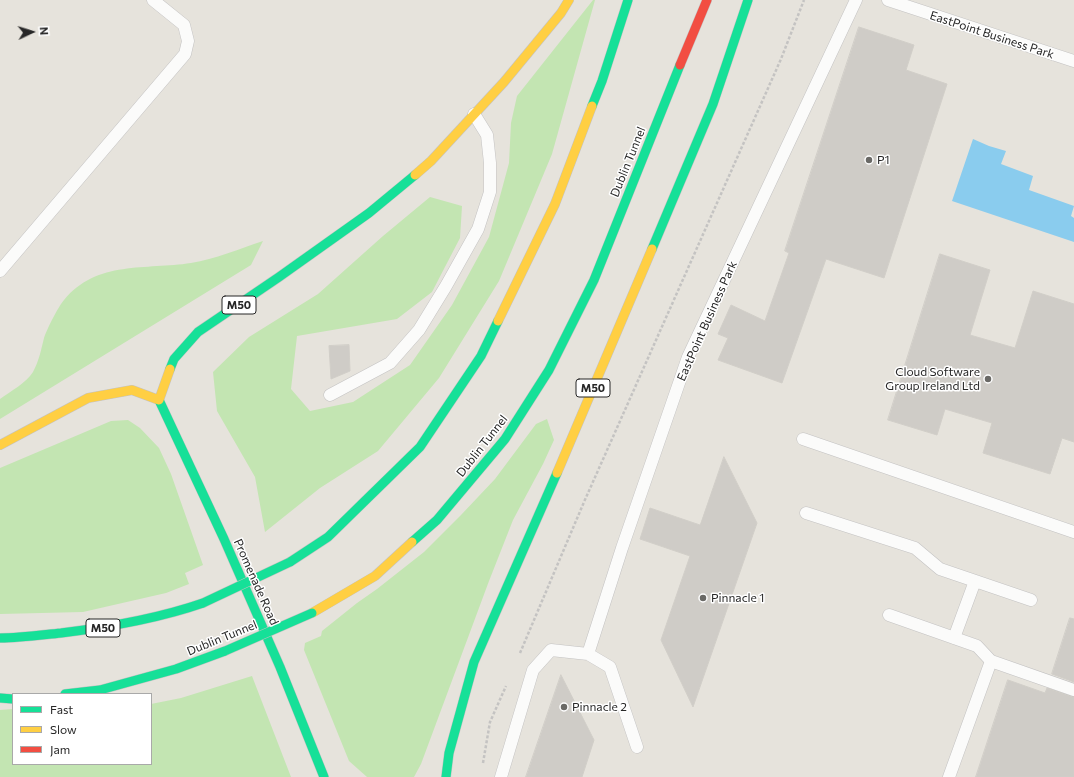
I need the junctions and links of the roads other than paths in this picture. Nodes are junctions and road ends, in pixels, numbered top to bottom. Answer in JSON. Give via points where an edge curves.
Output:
{"nodes":[{"id":1,"x":153,"y":0,"type":"edge"},
{"id":2,"x":569,"y":0,"type":"edge"},
{"id":3,"x":628,"y":0,"type":"edge"},
{"id":4,"x":707,"y":0,"type":"edge"},
{"id":5,"x":748,"y":0,"type":"edge"},
{"id":6,"x":856,"y":0,"type":"edge"},
{"id":7,"x":888,"y":0,"type":"edge"},
{"id":8,"x":1074,"y":62,"type":"edge"},
{"id":9,"x":474,"y":114,"type":"junction"},
{"id":10,"x":0,"y":271,"type":"edge"},
{"id":11,"x":330,"y":395,"type":"dead end"},
{"id":12,"x":159,"y":400,"type":"junction"},
{"id":13,"x":803,"y":439,"type":"dead end"},
{"id":14,"x":0,"y":445,"type":"edge"},
{"id":15,"x":806,"y":513,"type":"dead end"},
{"id":16,"x":1074,"y":532,"type":"edge"},
{"id":17,"x":975,"y":581,"type":"junction"},
{"id":18,"x":1031,"y":600,"type":"dead end"},
{"id":19,"x":889,"y":615,"type":"dead end"},
{"id":20,"x":0,"y":638,"type":"edge"},
{"id":21,"x":954,"y":638,"type":"junction"},
{"id":22,"x":588,"y":654,"type":"junction"},
{"id":23,"x":991,"y":661,"type":"junction"},
{"id":24,"x":1074,"y":690,"type":"edge"},
{"id":25,"x":72,"y":693,"type":"edge"},
{"id":26,"x":0,"y":698,"type":"edge"},
{"id":27,"x":12,"y":699,"type":"edge"},
{"id":28,"x":637,"y":747,"type":"dead end"},
{"id":29,"x":324,"y":777,"type":"edge"},
{"id":30,"x":446,"y":777,"type":"edge"},
{"id":31,"x":501,"y":777,"type":"edge"},
{"id":32,"x":949,"y":777,"type":"edge"}],
"edges":[{"from":1,"to":10,"type":"lane","via":[[184,25],[188,40],[185,54]]},
{"from":2,"to":9,"type":"main road","number":"M50","via":[[504,82]]},
{"from":3,"to":20,"type":"main road","number":"M50","bridge":true,"via":[[602,81],[555,204],[481,356],[420,447],[328,537],[290,562],[203,603],[174,613],[103,628]]},
{"from":4,"to":25,"type":"main road","name":"Dublin Tunnel","bridge":true,"via":[[594,280],[549,370],[505,439],[432,525],[375,576],[312,613],[176,670],[108,688]]},
{"from":5,"to":30,"type":"main road","number":"M50","via":[[710,111],[532,532],[474,662],[449,753]]},
{"from":6,"to":22,"type":"lane","name":"EastPoint Business Park","via":[[688,357]]},
{"from":7,"to":8,"type":"lane","name":"EastPoint Business Park"},
{"from":9,"to":11,"type":"lane","via":[[487,136],[490,163],[490,192],[478,229],[419,330],[390,363]]},
{"from":9,"to":12,"type":"main road","number":"M50","via":[[431,161],[369,213],[198,332],[174,359]]},
{"from":12,"to":14,"type":"main road","via":[[132,390],[88,398]]},
{"from":12,"to":29,"type":"main road","name":"Promenade Road","via":[[224,539],[280,667]]},
{"from":13,"to":16,"type":"lane"},
{"from":15,"to":17,"type":"lane","via":[[915,548],[940,568]]},
{"from":17,"to":18,"type":"lane"},
{"from":17,"to":21,"type":"lane"},
{"from":19,"to":21,"type":"lane"},
{"from":21,"to":23,"type":"lane","via":[[977,646]]},
{"from":22,"to":28,"type":"lane","via":[[610,667]]},
{"from":22,"to":31,"type":"lane","via":[[551,650],[533,670]]},
{"from":23,"to":24,"type":"lane"},
{"from":23,"to":32,"type":"lane"},
{"from":26,"to":27,"type":"main road"}]}
